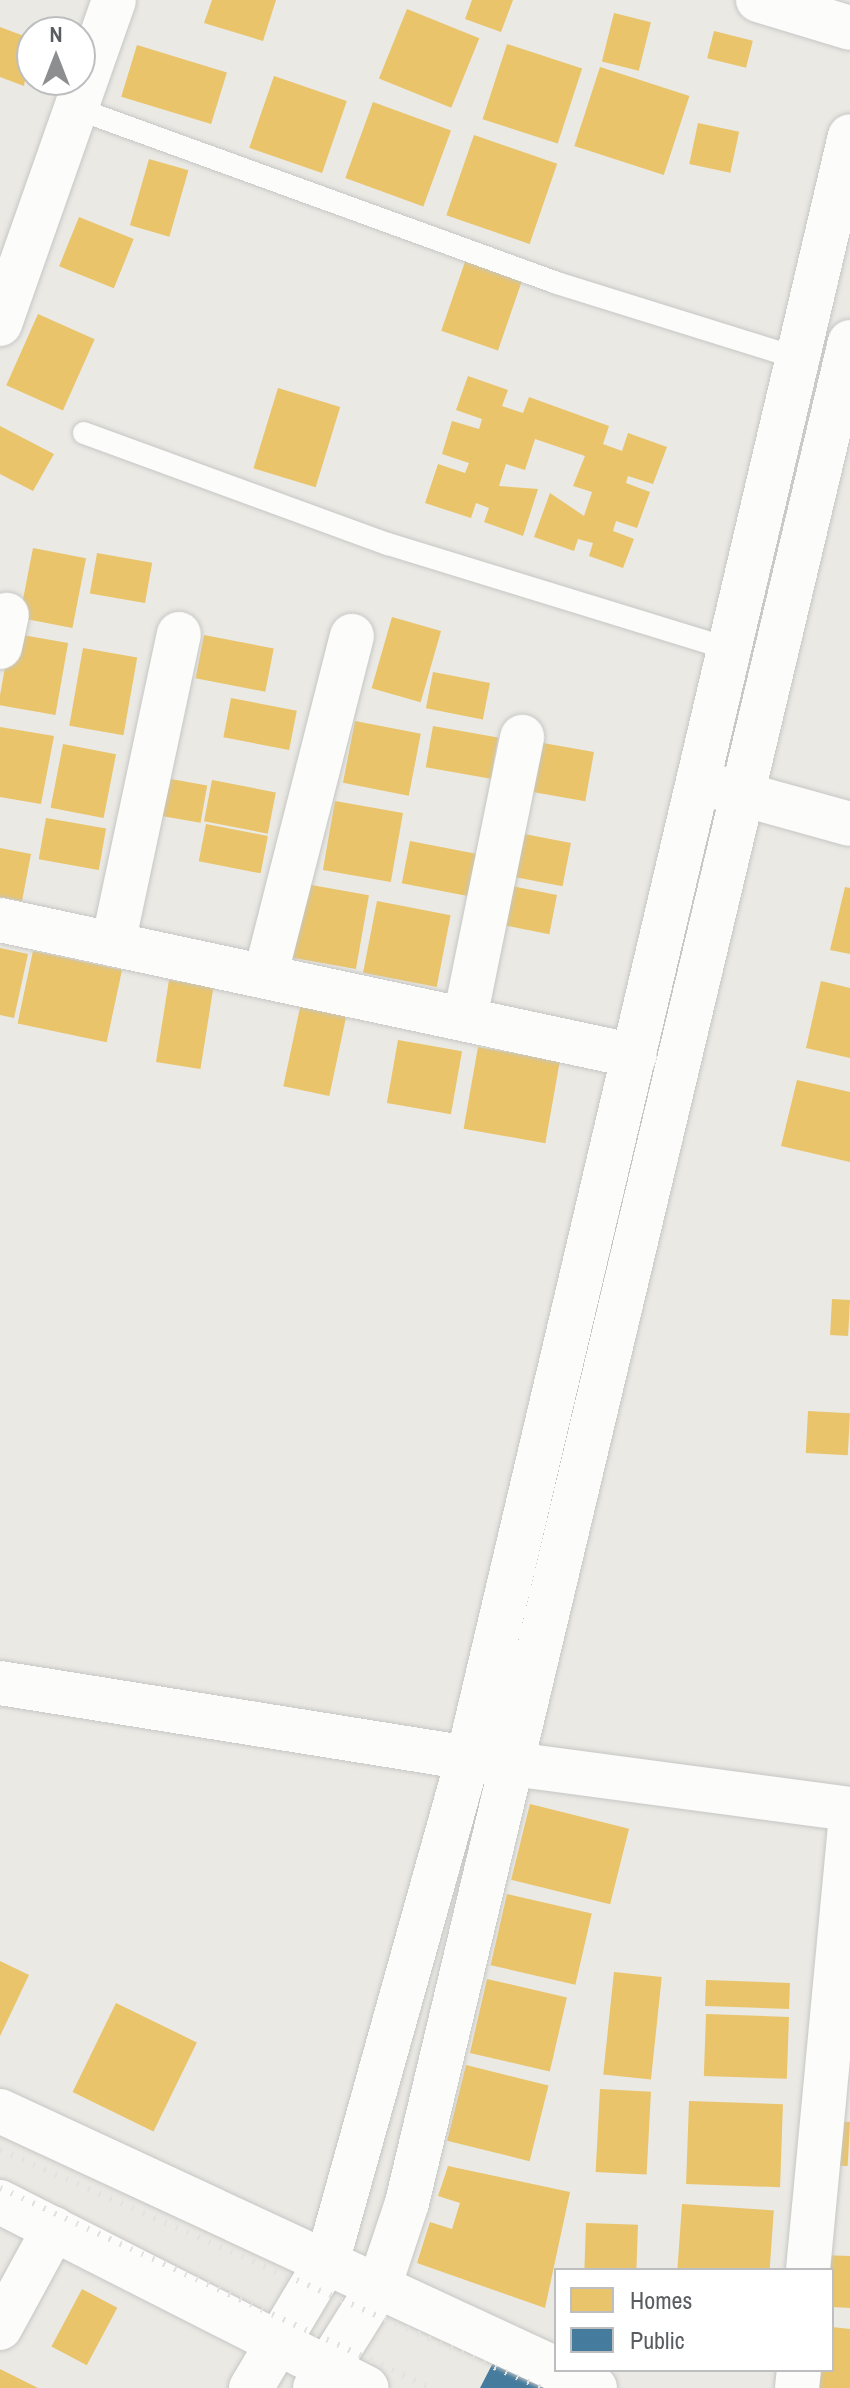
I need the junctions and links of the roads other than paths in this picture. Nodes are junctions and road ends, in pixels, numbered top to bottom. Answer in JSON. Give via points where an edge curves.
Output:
{"nodes":[{"id":1,"x":114,"y":0,"type":"edge"},
{"id":2,"x":758,"y":0,"type":"edge"},
{"id":3,"x":850,"y":28,"type":"edge"},
{"id":4,"x":78,"y":109,"type":"junction"},
{"id":5,"x":850,"y":136,"type":"edge"},
{"id":6,"x":0,"y":324,"type":"edge"},
{"id":7,"x":850,"y":342,"type":"edge"},
{"id":8,"x":801,"y":359,"type":"junction"},
{"id":9,"x":84,"y":433,"type":"dead end"},
{"id":10,"x":179,"y":634,"type":"dead end"},
{"id":11,"x":352,"y":636,"type":"dead end"},
{"id":12,"x":733,"y":650,"type":"junction"},
{"id":13,"x":522,"y":737,"type":"dead end"},
{"id":14,"x":702,"y":783,"type":"junction"},
{"id":15,"x":743,"y":794,"type":"junction"},
{"id":16,"x":850,"y":824,"type":"edge"},
{"id":17,"x":0,"y":920,"type":"edge"},
{"id":18,"x":113,"y":944,"type":"junction"},
{"id":19,"x":266,"y":973,"type":"junction"},
{"id":20,"x":465,"y":1018,"type":"junction"},
{"id":21,"x":635,"y":1056,"type":"junction"},
{"id":22,"x":0,"y":1683,"type":"edge"},
{"id":23,"x":468,"y":1758,"type":"junction"},
{"id":24,"x":512,"y":1764,"type":"junction"},
{"id":25,"x":850,"y":1809,"type":"edge"},
{"id":26,"x":850,"y":1826,"type":"edge"},
{"id":27,"x":0,"y":2111,"type":"edge"},
{"id":28,"x":0,"y":2202,"type":"edge"},
{"id":29,"x":54,"y":2229,"type":"junction"},
{"id":30,"x":328,"y":2259,"type":"junction"},
{"id":31,"x":808,"y":2268,"type":"edge"},
{"id":32,"x":380,"y":2284,"type":"junction"},
{"id":33,"x":0,"y":2328,"type":"edge"},
{"id":34,"x":276,"y":2345,"type":"junction"},
{"id":35,"x":554,"y":2369,"type":"edge"},
{"id":36,"x":561,"y":2372,"type":"edge"},
{"id":37,"x":320,"y":2378,"type":"edge"},
{"id":38,"x":251,"y":2388,"type":"edge"},
{"id":39,"x":367,"y":2388,"type":"edge"},
{"id":40,"x":595,"y":2388,"type":"edge"}],
"edges":[{"from":1,"to":4,"type":"street"},
{"from":2,"to":3,"type":"street"},
{"from":4,"to":6,"type":"street"},
{"from":4,"to":8,"type":"lane","via":[[557,283]]},
{"from":5,"to":8,"type":"street"},
{"from":7,"to":15,"type":"street"},
{"from":8,"to":12,"type":"street"},
{"from":9,"to":12,"type":"lane","via":[[388,544]]},
{"from":10,"to":18,"type":"street"},
{"from":11,"to":19,"type":"street"},
{"from":12,"to":14,"type":"street"},
{"from":13,"to":20,"type":"street"},
{"from":14,"to":15,"type":"street"},
{"from":14,"to":21,"type":"street"},
{"from":15,"to":16,"type":"street"},
{"from":15,"to":24,"type":"street"},
{"from":17,"to":18,"type":"street"},
{"from":18,"to":19,"type":"street"},
{"from":19,"to":20,"type":"street"},
{"from":20,"to":21,"type":"street"},
{"from":21,"to":23,"type":"street"},
{"from":22,"to":23,"type":"street"},
{"from":23,"to":24,"type":"street"},
{"from":23,"to":30,"type":"street"},
{"from":24,"to":25,"type":"street"},
{"from":24,"to":32,"type":"street","via":[[407,2203]]},
{"from":26,"to":31,"type":"street"},
{"from":27,"to":30,"type":"street"},
{"from":28,"to":29,"type":"street"},
{"from":29,"to":33,"type":"street"},
{"from":29,"to":34,"type":"street"},
{"from":30,"to":32,"type":"street"},
{"from":30,"to":34,"type":"street"},
{"from":32,"to":35,"type":"street"},
{"from":32,"to":37,"type":"street"},
{"from":34,"to":37,"type":"street"},
{"from":34,"to":38,"type":"street"},
{"from":36,"to":40,"type":"street"},
{"from":37,"to":39,"type":"street"}]}
